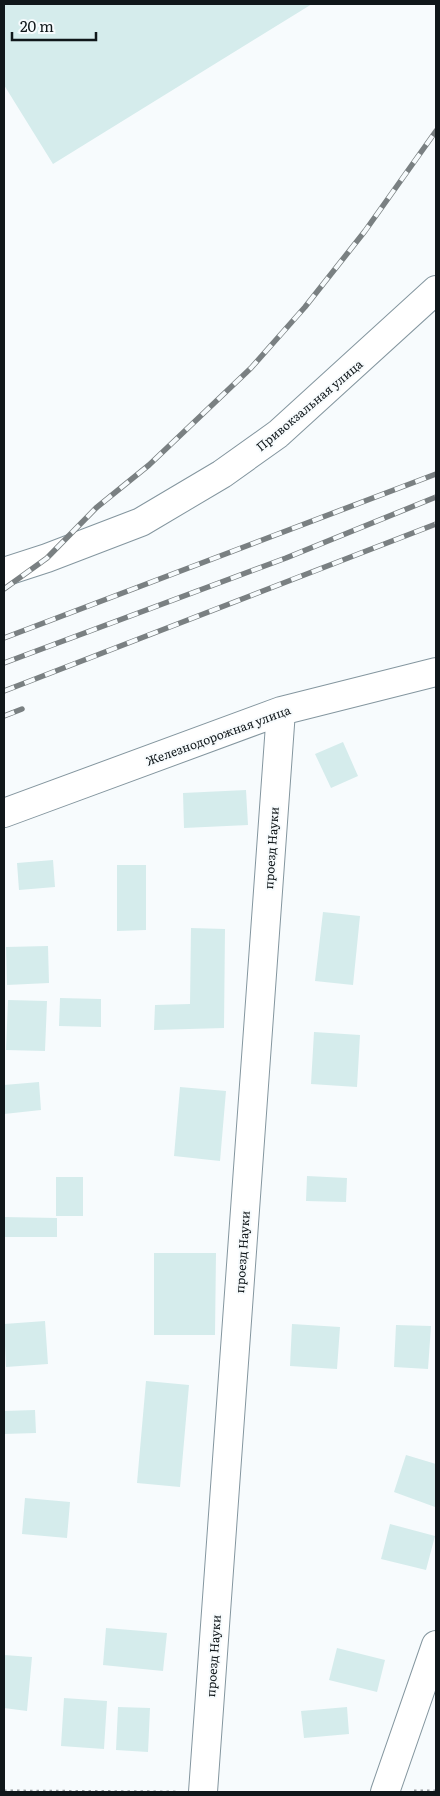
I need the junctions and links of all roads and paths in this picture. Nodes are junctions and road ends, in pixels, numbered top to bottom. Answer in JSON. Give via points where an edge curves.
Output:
{"nodes":[{"id":1,"x":436,"y":290,"type":"edge"},
{"id":2,"x":4,"y":572,"type":"edge"},
{"id":3,"x":436,"y":672,"type":"edge"},
{"id":4,"x":281,"y":711,"type":"junction"},
{"id":5,"x":4,"y":812,"type":"edge"},
{"id":6,"x":436,"y":1645,"type":"edge"},
{"id":7,"x":4,"y":1790,"type":"edge"},
{"id":8,"x":203,"y":1792,"type":"edge"},
{"id":9,"x":385,"y":1792,"type":"edge"}],
"edges":[{"from":1,"to":2,"type":"street","name":"Привокзальная улица","via":[[278,434],[222,474],[141,522]]},
{"from":3,"to":4,"type":"street","name":"Железнодорожная улица"},
{"from":4,"to":5,"type":"street","name":"Железнодорожная улица"},
{"from":4,"to":8,"type":"street","name":"проезд Науки"},
{"from":6,"to":9,"type":"street"},
{"from":7,"to":8,"type":"path"}]}
